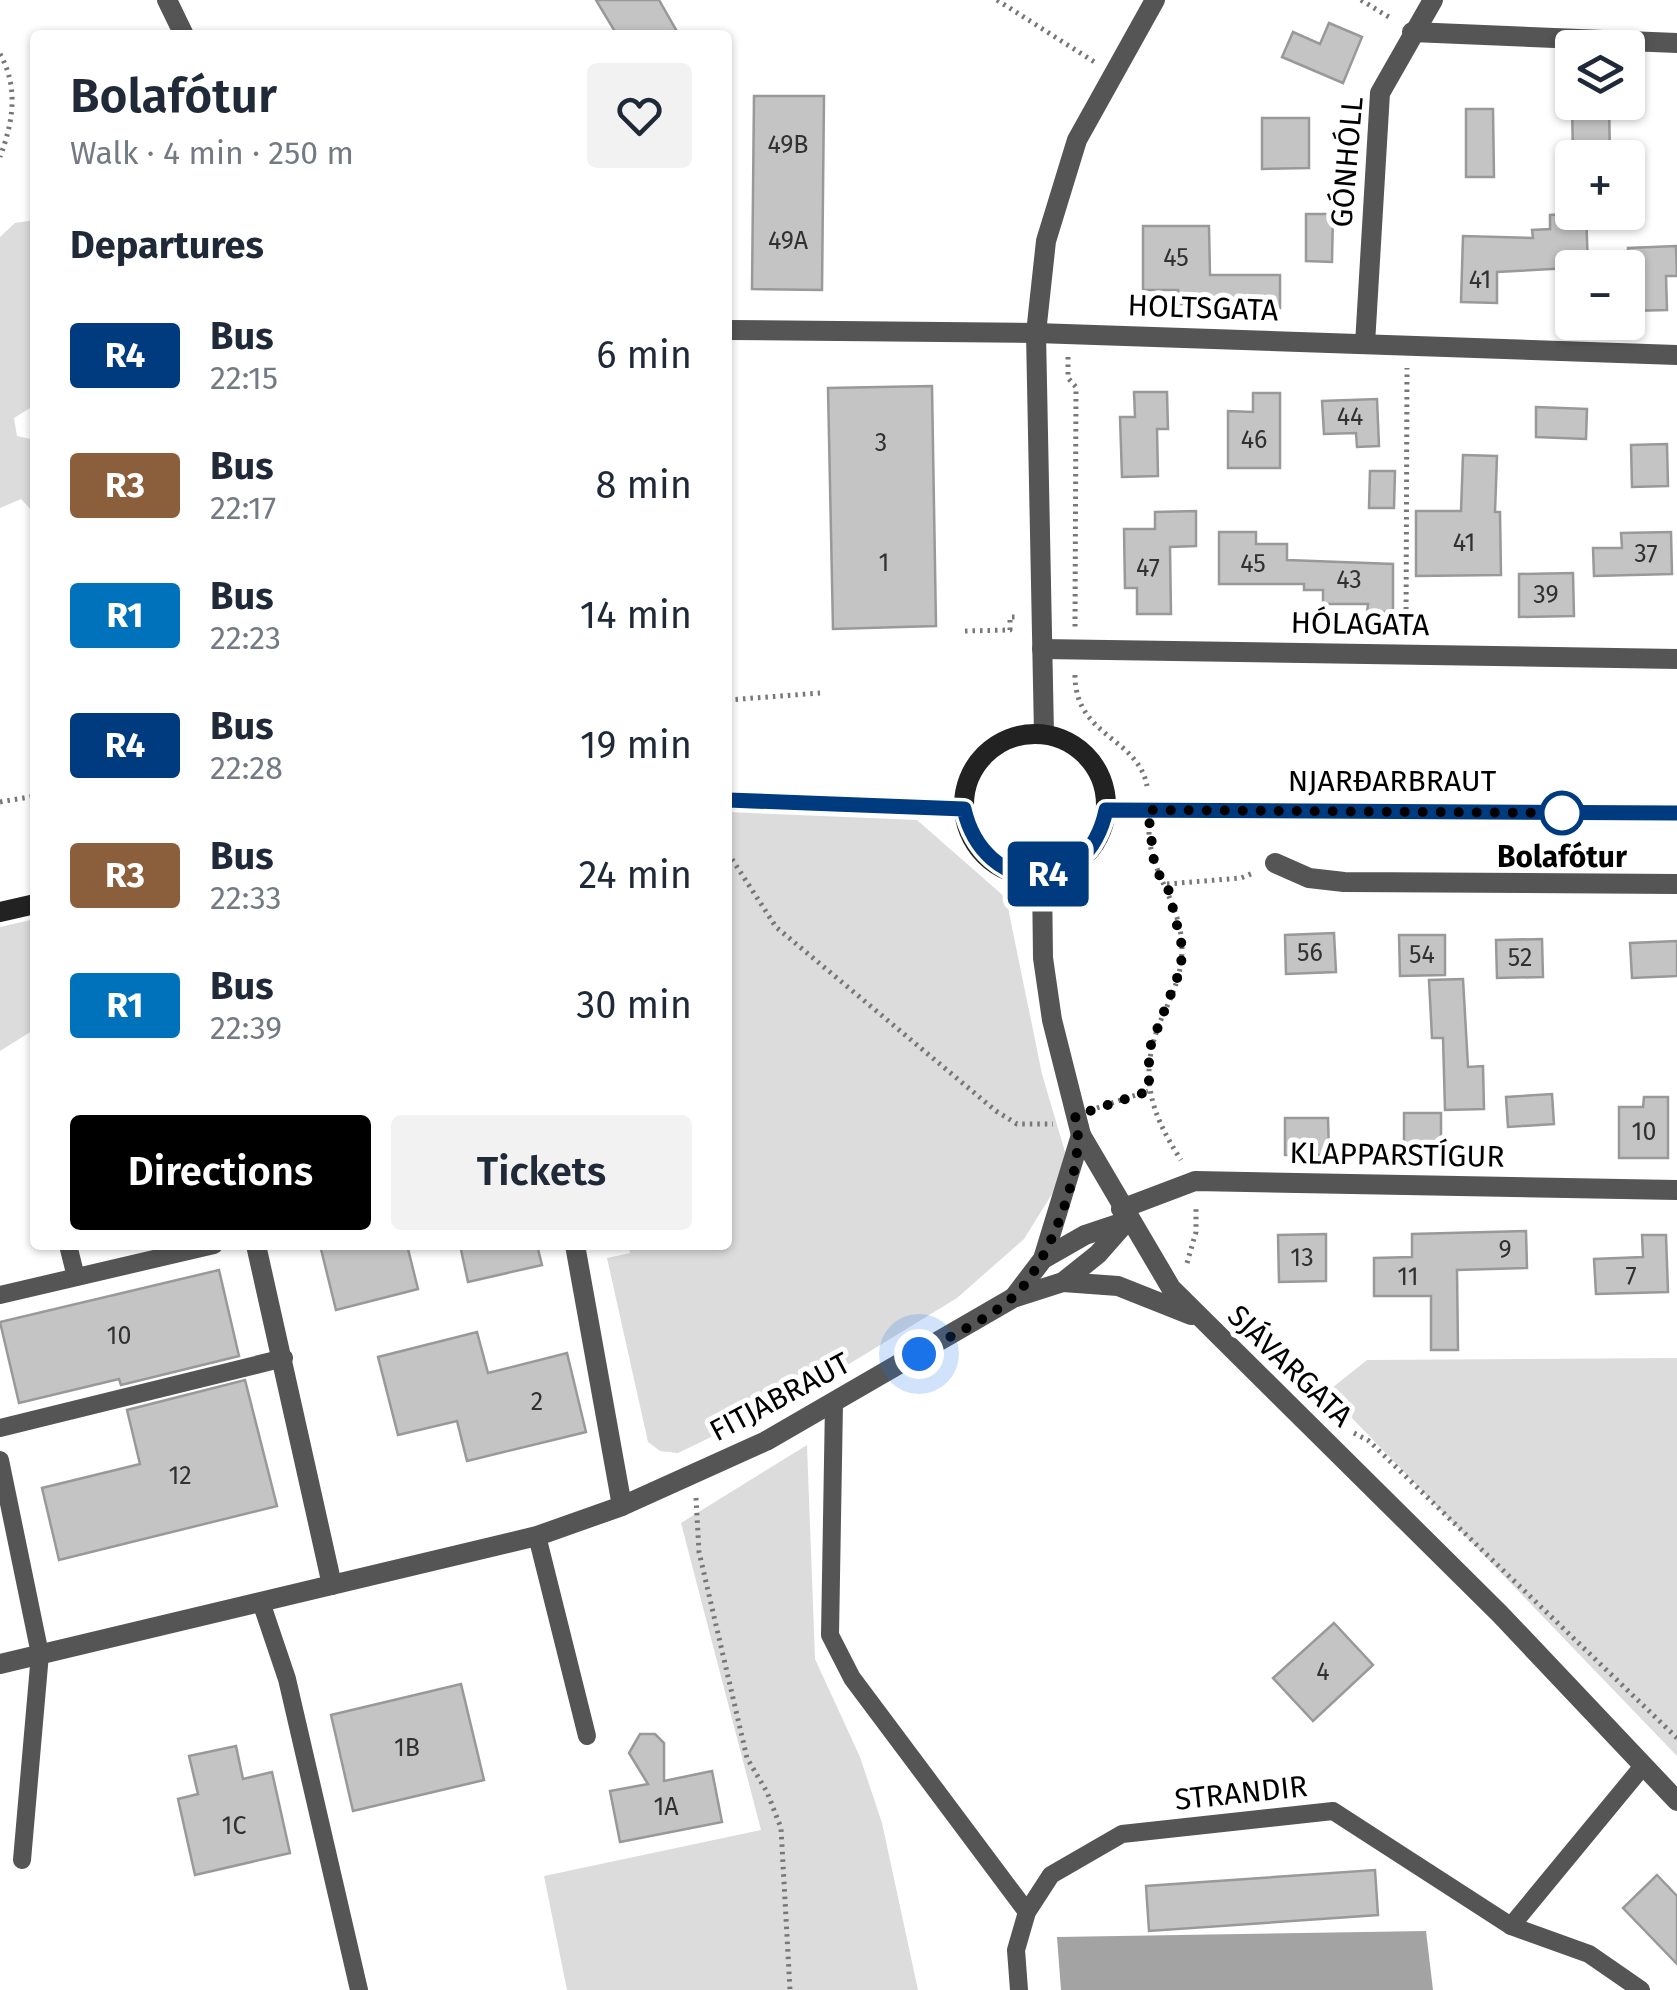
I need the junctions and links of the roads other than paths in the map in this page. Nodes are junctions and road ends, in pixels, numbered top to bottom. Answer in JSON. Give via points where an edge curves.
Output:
{"nodes":[{"id":1,"x":167,"y":0,"type":"edge"},
{"id":2,"x":1154,"y":0,"type":"edge"},
{"id":3,"x":1433,"y":0,"type":"edge"},
{"id":4,"x":182,"y":30,"type":"edge"},
{"id":5,"x":1412,"y":32,"type":"junction"},
{"id":6,"x":1677,"y":43,"type":"edge"},
{"id":7,"x":732,"y":330,"type":"edge"},
{"id":8,"x":1036,"y":333,"type":"junction"},
{"id":9,"x":1365,"y":344,"type":"junction"},
{"id":10,"x":1677,"y":355,"type":"edge"},
{"id":11,"x":1042,"y":649,"type":"junction"},
{"id":12,"x":1677,"y":659,"type":"edge"},
{"id":13,"x":1044,"y":734,"type":"junction"},
{"id":14,"x":732,"y":800,"type":"edge"},
{"id":15,"x":964,"y":809,"type":"junction"},
{"id":16,"x":1106,"y":810,"type":"junction"},
{"id":17,"x":1677,"y":813,"type":"edge"},
{"id":18,"x":1275,"y":863,"type":"dead end"},
{"id":19,"x":1042,"y":876,"type":"junction"},
{"id":20,"x":1677,"y":884,"type":"edge"},
{"id":21,"x":30,"y":905,"type":"edge"},
{"id":22,"x":0,"y":912,"type":"edge"},
{"id":23,"x":1078,"y":1125,"type":"junction"},
{"id":24,"x":1677,"y":1190,"type":"edge"},
{"id":25,"x":1124,"y":1215,"type":"junction"},
{"id":26,"x":69,"y":1250,"type":"edge"},
{"id":27,"x":192,"y":1250,"type":"edge"},
{"id":28,"x":257,"y":1250,"type":"edge"},
{"id":29,"x":576,"y":1250,"type":"edge"},
{"id":30,"x":1043,"y":1259,"type":"junction"},
{"id":31,"x":76,"y":1277,"type":"junction"},
{"id":32,"x":1064,"y":1282,"type":"junction"},
{"id":33,"x":0,"y":1295,"type":"edge"},
{"id":34,"x":1013,"y":1298,"type":"junction"},
{"id":35,"x":1196,"y":1317,"type":"junction"},
{"id":36,"x":284,"y":1358,"type":"junction"},
{"id":37,"x":834,"y":1403,"type":"junction"},
{"id":38,"x":0,"y":1428,"type":"edge"},
{"id":39,"x":0,"y":1460,"type":"edge"},
{"id":40,"x":622,"y":1506,"type":"junction"},
{"id":41,"x":537,"y":1536,"type":"junction"},
{"id":42,"x":332,"y":1585,"type":"junction"},
{"id":43,"x":261,"y":1602,"type":"junction"},
{"id":44,"x":40,"y":1654,"type":"junction"},
{"id":45,"x":0,"y":1664,"type":"edge"},
{"id":46,"x":587,"y":1736,"type":"dead end"},
{"id":47,"x":1643,"y":1766,"type":"junction"},
{"id":48,"x":1677,"y":1801,"type":"edge"},
{"id":49,"x":22,"y":1860,"type":"dead end"},
{"id":50,"x":1027,"y":1912,"type":"junction"},
{"id":51,"x":1511,"y":1926,"type":"junction"},
{"id":52,"x":360,"y":1990,"type":"edge"},
{"id":53,"x":1019,"y":1990,"type":"edge"},
{"id":54,"x":1641,"y":1990,"type":"edge"}],
"edges":[{"from":1,"to":4,"type":"street"},
{"from":2,"to":8,"type":"street","via":[[1077,140],[1054,208]]},
{"from":3,"to":5,"type":"street","name":"GÓNHÓLL"},
{"from":5,"to":6,"type":"street"},
{"from":5,"to":9,"type":"street","name":"GÓNHÓLL","via":[[1380,93]]},
{"from":7,"to":8,"type":"street","name":"HOLTSGATA"},
{"from":8,"to":9,"type":"street","name":"HOLTSGATA"},
{"from":8,"to":11,"type":"street"},
{"from":9,"to":10,"type":"street","name":"HOLTSGATA"},
{"from":11,"to":12,"type":"street","name":"HÓLAGATA"},
{"from":11,"to":13,"type":"street"},
{"from":13,"to":15,"type":"main road","via":[[1014,738],[987,753],[974,769]]},
{"from":13,"to":16,"type":"main road","via":[[1065,740],[1097,769]]},
{"from":14,"to":15,"type":"main road"},
{"from":15,"to":19,"type":"main road","via":[[969,831],[998,866]]},
{"from":16,"to":17,"type":"main road","name":"NJARÐARBRAUT"},
{"from":16,"to":19,"type":"main road","via":[[1093,847],[1079,861]]},
{"from":18,"to":20,"type":"street","via":[[1309,878],[1344,882]]},
{"from":19,"to":23,"type":"street","name":"SJÁVARGATA","via":[[1043,958]]},
{"from":21,"to":22,"type":"main road"},
{"from":23,"to":25,"type":"street","name":"SJÁVARGATA"},
{"from":23,"to":30,"type":"street","name":"FITJABRAUT"},
{"from":24,"to":25,"type":"street","name":"KLAPPARSTÍGUR","via":[[1195,1181]]},
{"from":25,"to":30,"type":"street","name":"FITJABRAUT"},
{"from":25,"to":32,"type":"street","name":"FITJABRAUT","via":[[1098,1254]]},
{"from":25,"to":35,"type":"street","name":"SJÁVARGATA"},
{"from":26,"to":31,"type":"lane"},
{"from":27,"to":31,"type":"lane"},
{"from":28,"to":36,"type":"street"},
{"from":29,"to":40,"type":"street"},
{"from":30,"to":34,"type":"street","name":"FITJABRAUT"},
{"from":31,"to":33,"type":"lane"},
{"from":32,"to":34,"type":"street","name":"FITJABRAUT"},
{"from":32,"to":35,"type":"street","name":"FITJABRAUT","via":[[1118,1286]]},
{"from":34,"to":37,"type":"street","name":"FITJABRAUT"},
{"from":35,"to":47,"type":"street","name":"SJÁVARGATA","via":[[1500,1614]]},
{"from":36,"to":38,"type":"lane"},
{"from":36,"to":42,"type":"street"},
{"from":37,"to":40,"type":"street","name":"FITJABRAUT"},
{"from":37,"to":50,"type":"lane","via":[[830,1635],[852,1678]]},
{"from":39,"to":44,"type":"lane"},
{"from":40,"to":41,"type":"street","name":"FITJABRAUT"},
{"from":41,"to":42,"type":"street","name":"FITJABRAUT"},
{"from":41,"to":46,"type":"lane"},
{"from":42,"to":43,"type":"street","name":"FITJABRAUT"},
{"from":43,"to":44,"type":"street","name":"FITJABRAUT"},
{"from":43,"to":52,"type":"lane","via":[[287,1679]]},
{"from":44,"to":45,"type":"street","name":"FITJABRAUT"},
{"from":44,"to":49,"type":"lane"},
{"from":47,"to":48,"type":"street","name":"SJÁVARGATA"},
{"from":47,"to":51,"type":"lane"},
{"from":50,"to":51,"type":"lane","name":"STRANDIR","via":[[1050,1876],[1122,1834],[1333,1811]]},
{"from":50,"to":53,"type":"lane","name":"STRANDIR","via":[[1016,1950]]},
{"from":51,"to":54,"type":"lane","name":"STRANDIR","via":[[1589,1954]]}]}
